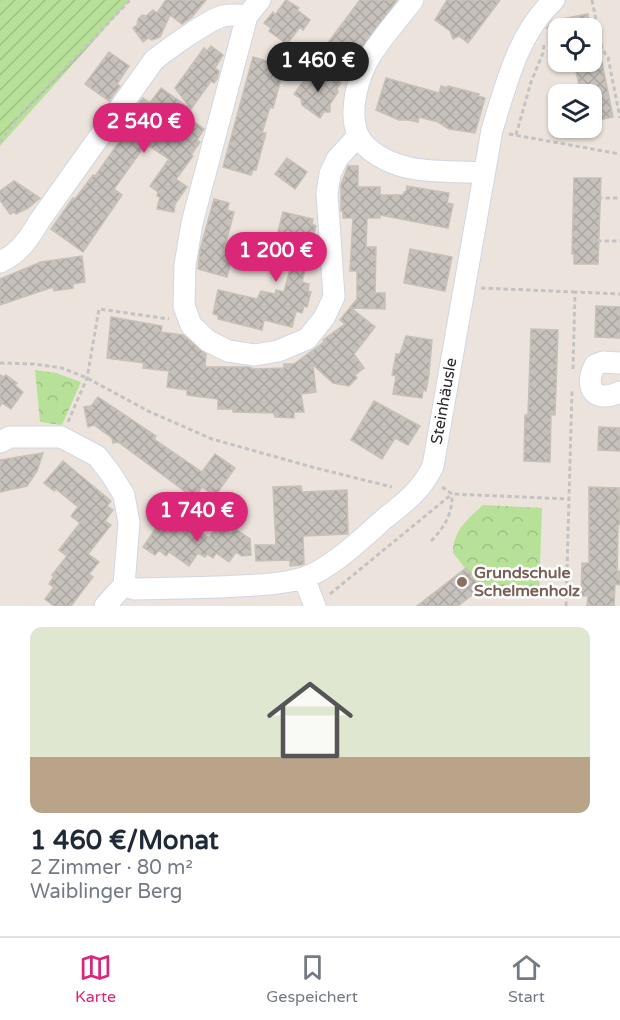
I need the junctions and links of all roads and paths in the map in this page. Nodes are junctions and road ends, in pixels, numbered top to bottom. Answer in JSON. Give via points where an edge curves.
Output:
{"nodes":[{"id":1,"x":130,"y":0,"type":"edge"},
{"id":2,"x":413,"y":0,"type":"edge"},
{"id":3,"x":592,"y":0,"type":"edge"},
{"id":4,"x":548,"y":6,"type":"edge"},
{"id":5,"x":254,"y":8,"type":"edge"},
{"id":6,"x":595,"y":18,"type":"edge"},
{"id":7,"x":602,"y":49,"type":"edge"},
{"id":8,"x":612,"y":80,"type":"junction"},
{"id":9,"x":606,"y":82,"type":"dead end"},
{"id":10,"x":620,"y":118,"type":"edge"},
{"id":11,"x":358,"y":136,"type":"junction"},
{"id":12,"x":0,"y":142,"type":"edge"},
{"id":13,"x":620,"y":154,"type":"edge"},
{"id":14,"x":484,"y":173,"type":"junction"},
{"id":15,"x":598,"y":198,"type":"dead end"},
{"id":16,"x":620,"y":198,"type":"edge"},
{"id":17,"x":597,"y":241,"type":"dead end"},
{"id":18,"x":620,"y":241,"type":"edge"},
{"id":19,"x":0,"y":262,"type":"edge"},
{"id":20,"x":491,"y":290,"type":"dead end"},
{"id":21,"x":576,"y":292,"type":"junction"},
{"id":22,"x":620,"y":294,"type":"edge"},
{"id":23,"x":190,"y":322,"type":"junction"},
{"id":24,"x":0,"y":363,"type":"edge"},
{"id":25,"x":620,"y":363,"type":"edge"},
{"id":26,"x":87,"y":378,"type":"junction"},
{"id":27,"x":620,"y":392,"type":"edge"},
{"id":28,"x":61,"y":437,"type":"junction"},
{"id":29,"x":0,"y":442,"type":"edge"},
{"id":30,"x":415,"y":493,"type":"junction"},
{"id":31,"x":452,"y":494,"type":"junction"},
{"id":32,"x":569,"y":499,"type":"junction"},
{"id":33,"x":431,"y":541,"type":"dead end"},
{"id":34,"x":304,"y":578,"type":"junction"},
{"id":35,"x":124,"y":585,"type":"junction"},
{"id":36,"x":319,"y":603,"type":"edge"},
{"id":37,"x":105,"y":606,"type":"edge"},
{"id":38,"x":566,"y":606,"type":"edge"}],
"edges":[{"from":1,"to":12,"type":"path"},
{"from":2,"to":11,"type":"street","via":[[371,56],[360,81],[354,104]]},
{"from":3,"to":6,"type":"path"},
{"from":4,"to":13,"type":"path","via":[[543,53],[516,135]]},
{"from":4,"to":14,"type":"street","name":"Steinhäusle","via":[[522,45],[507,81]]},
{"from":5,"to":19,"type":"street","via":[[221,17],[154,60],[29,238],[11,258]]},
{"from":5,"to":23,"type":"street","via":[[192,223],[184,265],[184,306]]},
{"from":7,"to":8,"type":"path","via":[[608,57]]},
{"from":8,"to":9,"type":"path"},
{"from":8,"to":10,"type":"path"},
{"from":11,"to":14,"type":"street","via":[[375,154],[400,166]]},
{"from":11,"to":23,"type":"street","via":[[337,159],[330,174],[327,194],[334,297],[307,339],[255,356],[228,351],[208,341]]},
{"from":14,"to":30,"type":"street","name":"Steinhäusle","via":[[433,466]]},
{"from":15,"to":16,"type":"path"},
{"from":17,"to":18,"type":"path"},
{"from":20,"to":21,"type":"path"},
{"from":21,"to":22,"type":"path"},
{"from":21,"to":32,"type":"path"},
{"from":23,"to":26,"type":"path","via":[[99,309]]},
{"from":24,"to":26,"type":"path","via":[[34,363]]},
{"from":25,"to":27,"type":"street","via":[[595,365],[589,386],[603,396]]},
{"from":26,"to":28,"type":"path"},
{"from":26,"to":30,"type":"path","via":[[212,439]]},
{"from":28,"to":29,"type":"street","via":[[10,437]]},
{"from":28,"to":35,"type":"street","via":[[97,456],[124,495],[129,523]]},
{"from":30,"to":34,"type":"street","name":"Steinhäusle","via":[[332,562]]},
{"from":31,"to":32,"type":"path"},
{"from":31,"to":33,"type":"path","via":[[453,505]]},
{"from":31,"to":36,"type":"path"},
{"from":32,"to":38,"type":"path"},
{"from":34,"to":35,"type":"street","name":"Steinhäusle","via":[[229,586],[134,589]]},
{"from":34,"to":36,"type":"street"},
{"from":35,"to":37,"type":"street"}]}
